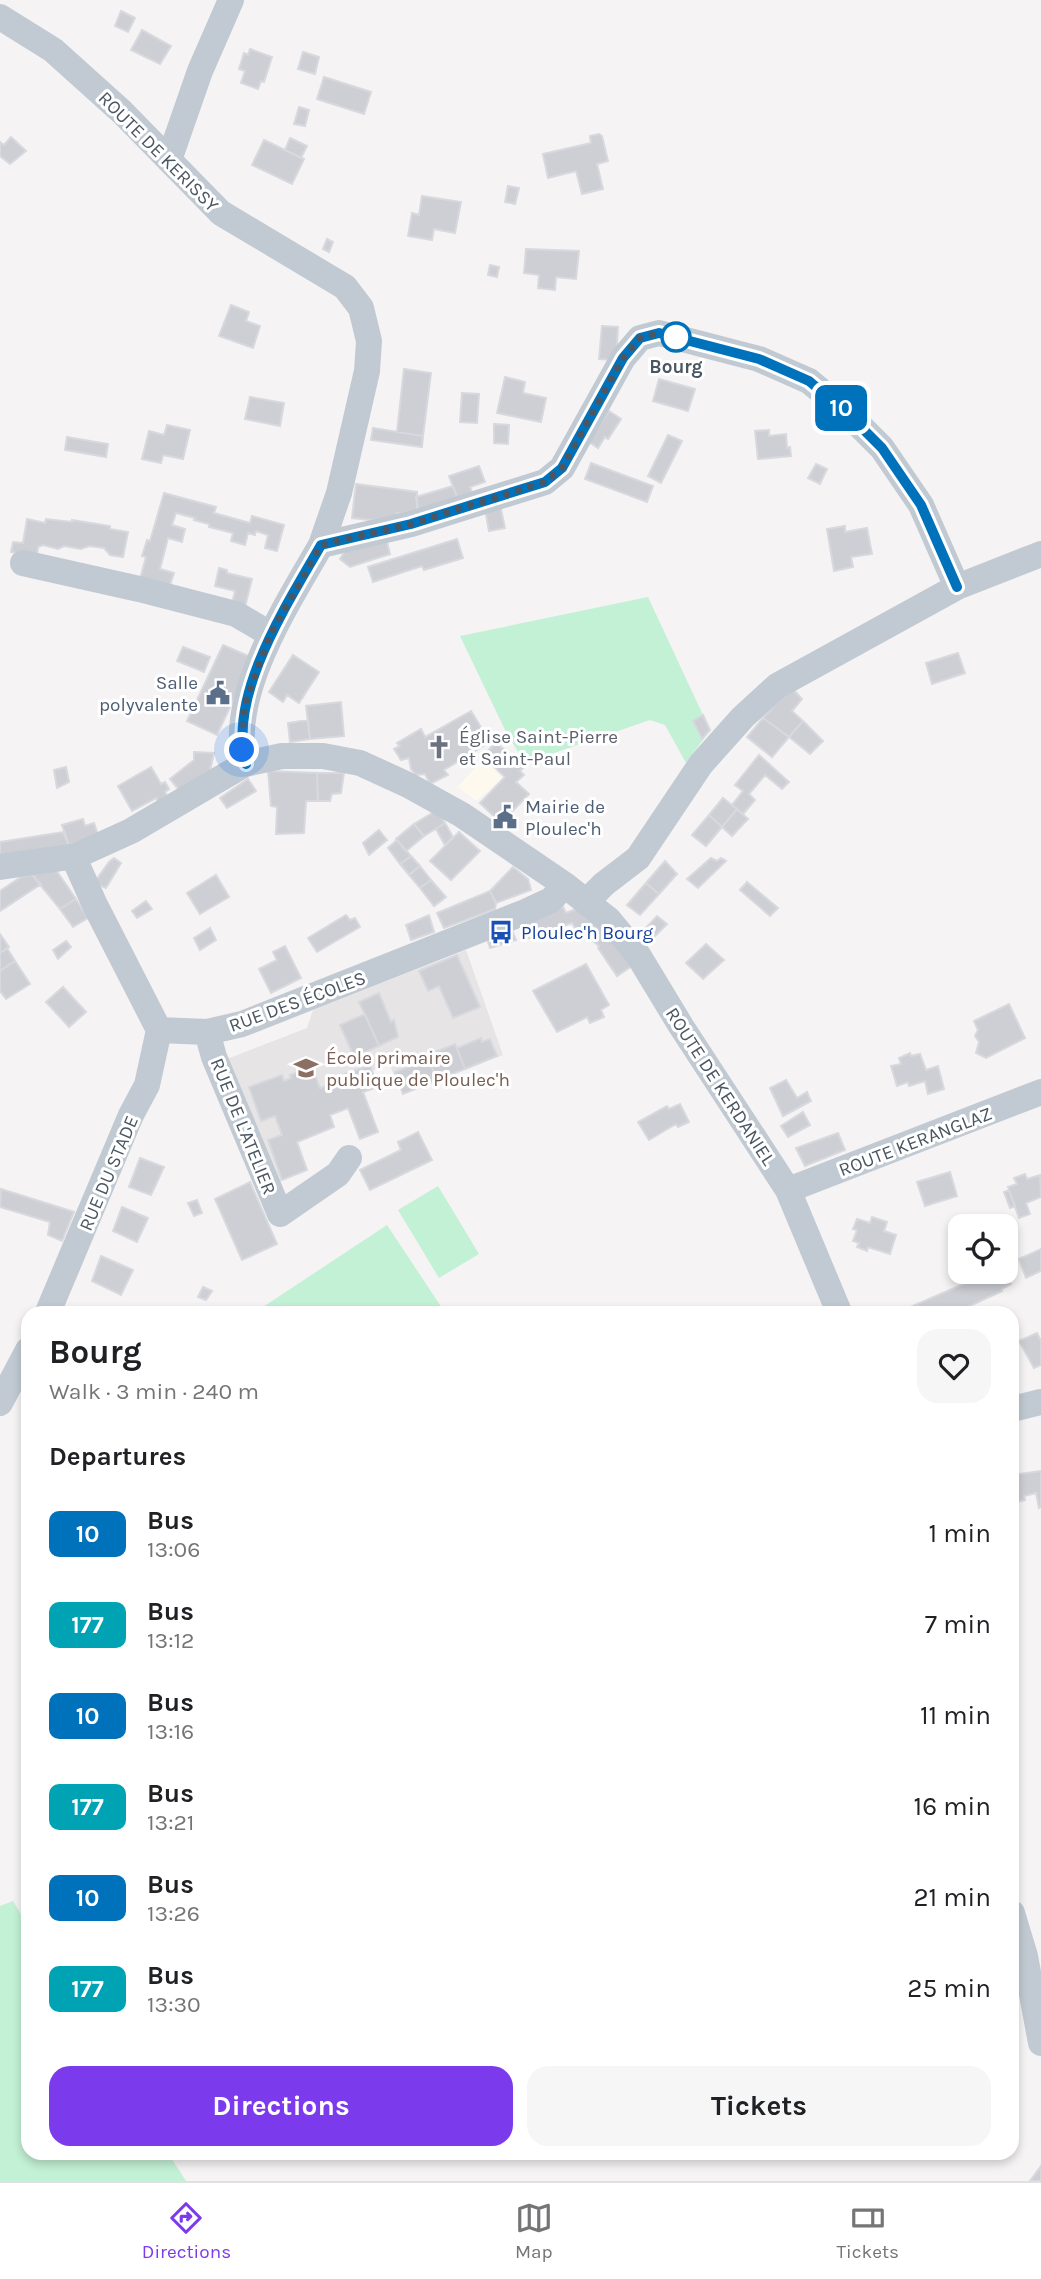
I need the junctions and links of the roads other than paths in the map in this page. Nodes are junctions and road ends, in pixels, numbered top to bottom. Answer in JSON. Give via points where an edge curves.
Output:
{"nodes":[{"id":1,"x":231,"y":0,"type":"edge"},
{"id":2,"x":0,"y":17,"type":"edge"},
{"id":3,"x":169,"y":160,"type":"junction"},
{"id":4,"x":321,"y":545,"type":"junction"},
{"id":5,"x":1041,"y":555,"type":"edge"},
{"id":6,"x":23,"y":562,"type":"dead end"},
{"id":7,"x":957,"y":587,"type":"junction"},
{"id":8,"x":270,"y":635,"type":"junction"},
{"id":9,"x":246,"y":764,"type":"junction"},
{"id":10,"x":76,"y":856,"type":"junction"},
{"id":11,"x":0,"y":867,"type":"edge"},
{"id":12,"x":565,"y":885,"type":"junction"},
{"id":13,"x":586,"y":902,"type":"junction"},
{"id":14,"x":159,"y":1030,"type":"junction"},
{"id":15,"x":207,"y":1032,"type":"junction"},
{"id":16,"x":1041,"y":1092,"type":"edge"},
{"id":17,"x":349,"y":1158,"type":"dead end"},
{"id":18,"x":788,"y":1190,"type":"junction"},
{"id":19,"x":51,"y":1306,"type":"edge"},
{"id":20,"x":836,"y":1306,"type":"edge"},
{"id":21,"x":21,"y":1363,"type":"edge"},
{"id":22,"x":1041,"y":1402,"type":"edge"},
{"id":23,"x":0,"y":1403,"type":"edge"},
{"id":24,"x":1019,"y":1407,"type":"edge"},
{"id":25,"x":1019,"y":1936,"type":"edge"},
{"id":26,"x":1041,"y":2043,"type":"edge"}],
"edges":[{"from":1,"to":3,"type":"street"},
{"from":2,"to":3,"type":"street","name":"ROUTE DE KERISSY","via":[[53,50]]},
{"from":3,"to":4,"type":"street","name":"ROUTE DE KERISSY","via":[[221,213],[345,286],[361,308],[369,341],[367,372],[339,493]]},
{"from":4,"to":7,"type":"street","via":[[411,524],[545,482],[562,468],[623,358],[640,338],[659,333],[759,359],[809,381],[846,412],[882,448],[921,505]]},
{"from":4,"to":8,"type":"street","name":"ROUTE DE KERISSY"},
{"from":5,"to":7,"type":"street"},
{"from":6,"to":8,"type":"street","via":[[236,614]]},
{"from":7,"to":13,"type":"street","via":[[778,686],[701,764],[638,858]]},
{"from":8,"to":9,"type":"street","name":"ROUTE DE KERISSY","via":[[244,706],[242,750]]},
{"from":9,"to":10,"type":"street","name":"ROUTE DE KERDANIEL","via":[[131,831]]},
{"from":9,"to":12,"type":"street","name":"ROUTE DE KERDANIEL","via":[[282,756],[323,756],[359,764],[462,815]]},
{"from":10,"to":11,"type":"street","name":"ROUTE DE KERDANIEL"},
{"from":10,"to":14,"type":"street","via":[[95,905]]},
{"from":12,"to":13,"type":"street","name":"ROUTE DE KERDANIEL"},
{"from":12,"to":15,"type":"street","name":"RUE DES ÉCOLES","via":[[551,900],[450,944],[242,1024]]},
{"from":13,"to":18,"type":"street","name":"ROUTE DE KERDANIEL","via":[[609,920],[638,955]]},
{"from":14,"to":15,"type":"street","name":"RUE DES ÉCOLES"},
{"from":14,"to":19,"type":"street","name":"RUE DU STADE","via":[[147,1085]]},
{"from":15,"to":17,"type":"street","name":"RUE DE L'ATELIER","via":[[280,1214],[338,1174]]},
{"from":16,"to":18,"type":"street","name":"ROUTE KERANGLAZ"},
{"from":18,"to":20,"type":"street","name":"ROUTE DE KERDANIEL"},
{"from":21,"to":23,"type":"street"},
{"from":22,"to":24,"type":"street"},
{"from":25,"to":26,"type":"street"}]}
